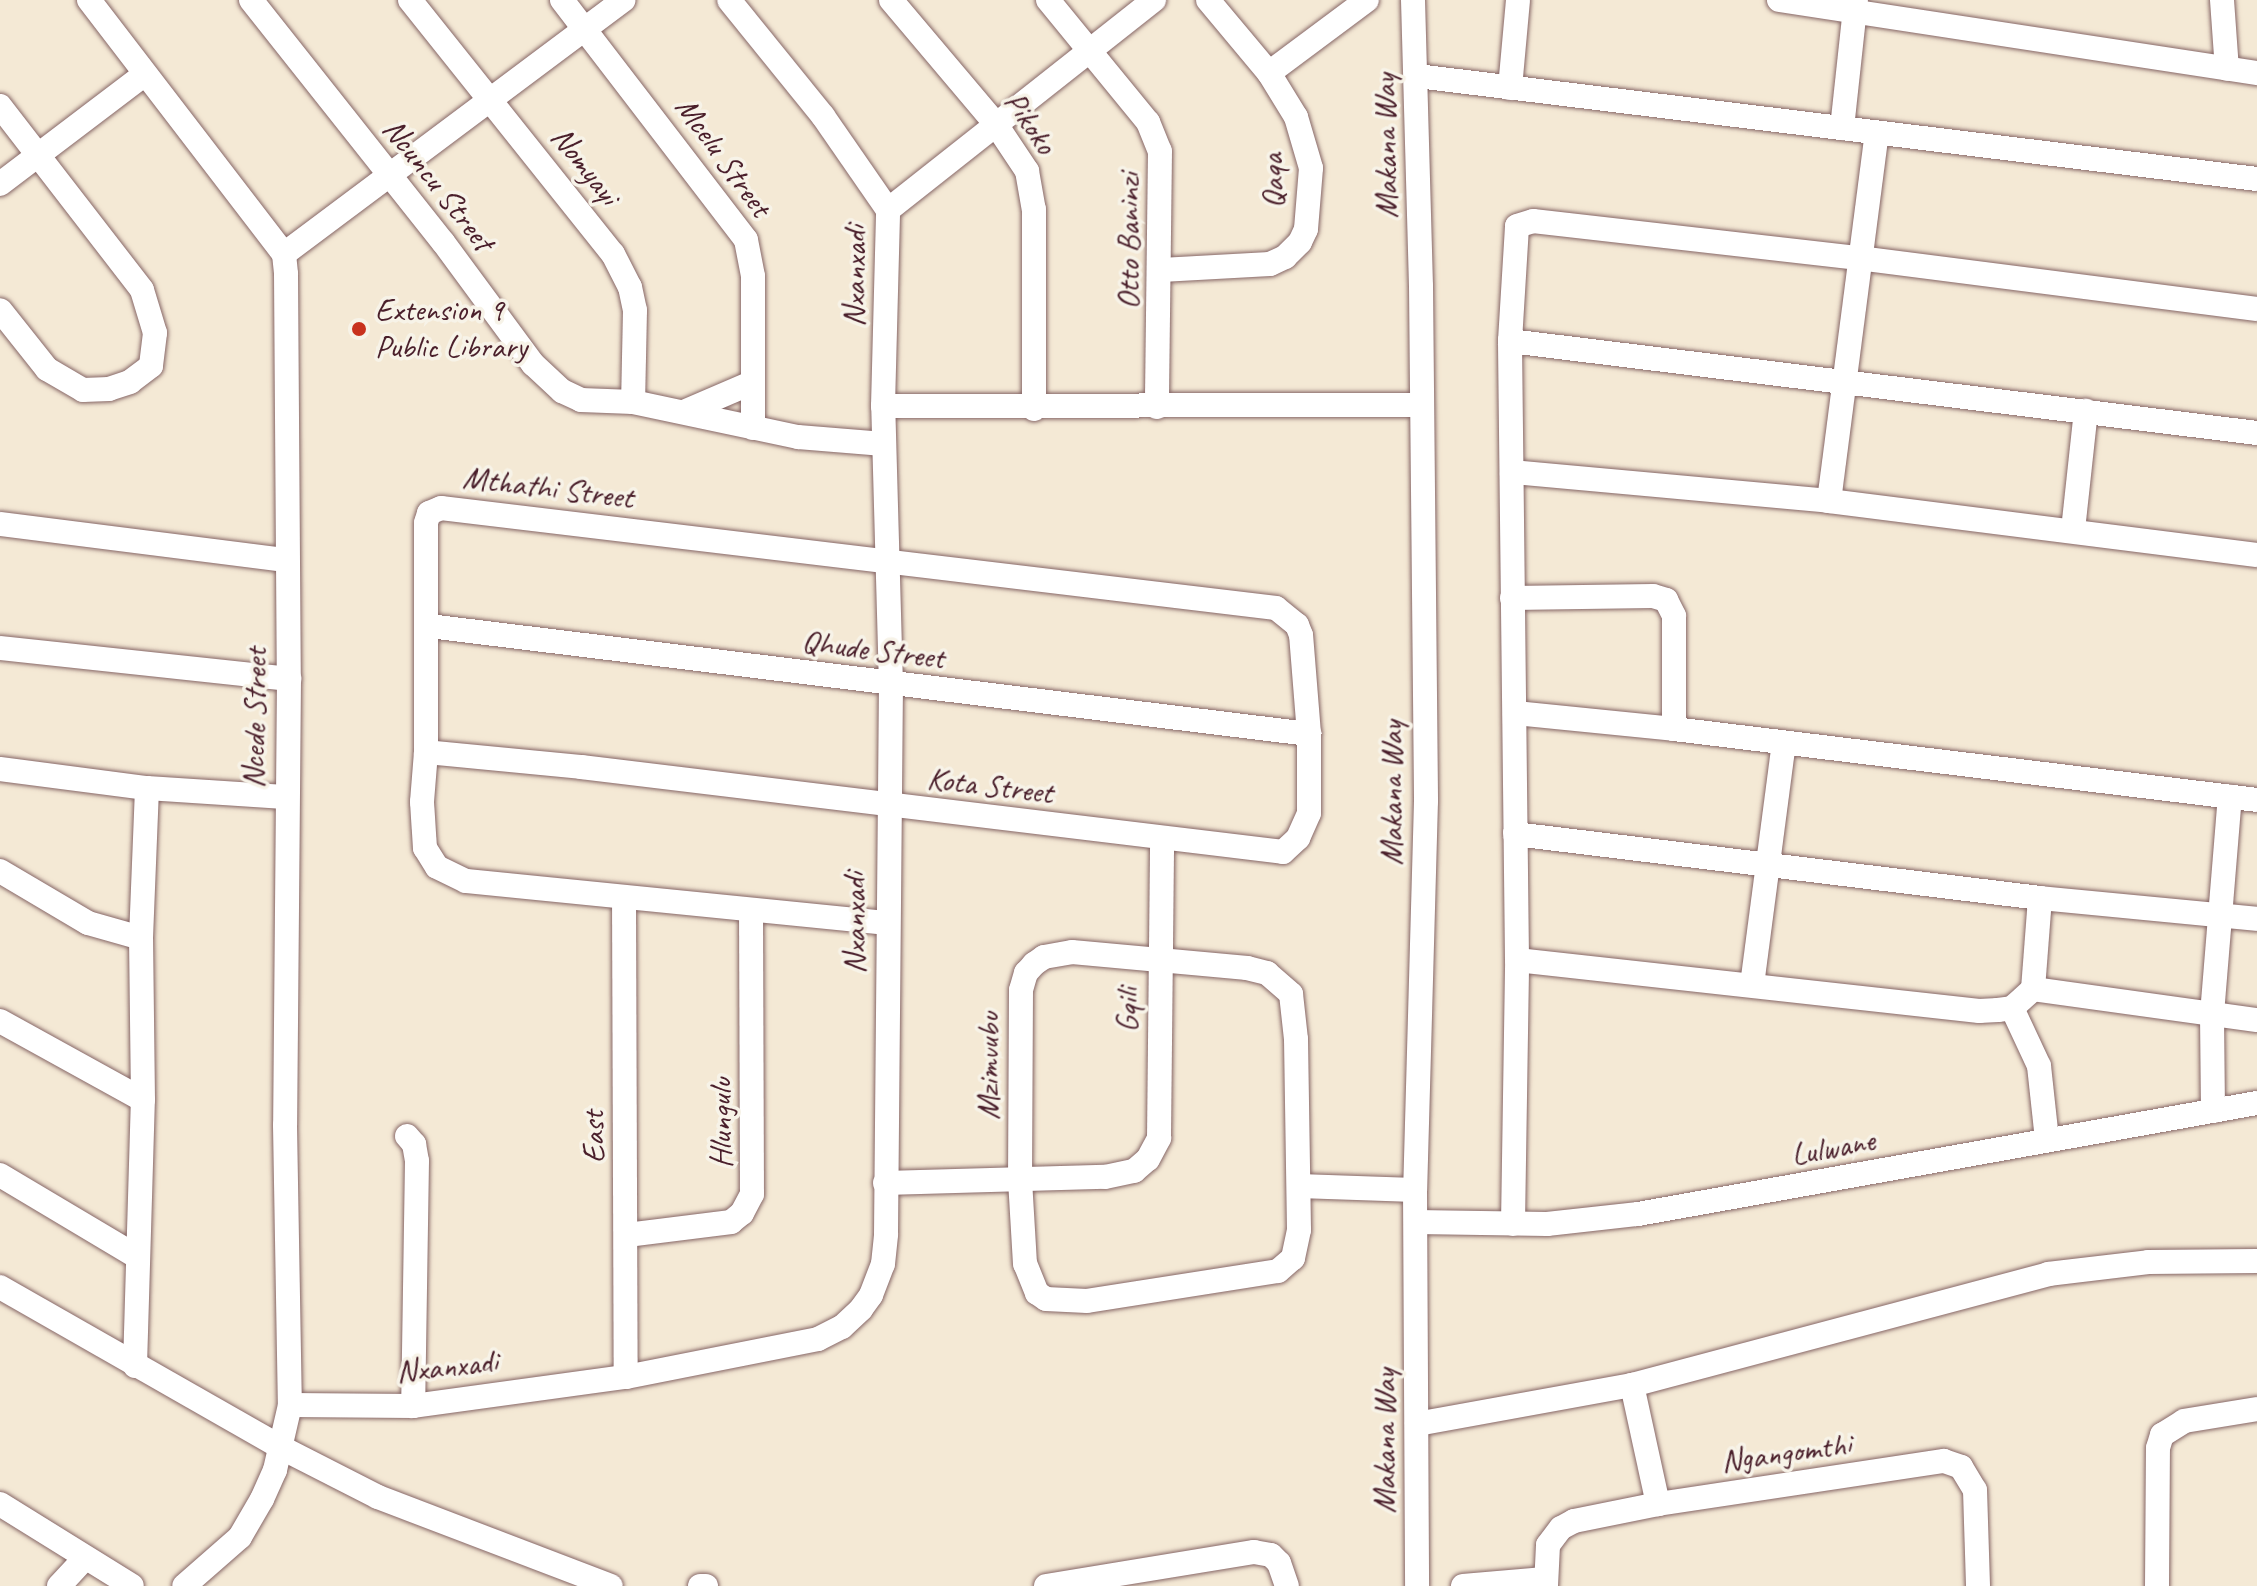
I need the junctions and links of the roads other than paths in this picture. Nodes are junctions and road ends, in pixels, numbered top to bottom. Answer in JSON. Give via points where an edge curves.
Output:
{"nodes":[{"id":1,"x":89,"y":0,"type":"edge"},
{"id":2,"x":251,"y":0,"type":"edge"},
{"id":3,"x":410,"y":0,"type":"edge"},
{"id":4,"x":562,"y":0,"type":"edge"},
{"id":5,"x":623,"y":0,"type":"edge"},
{"id":6,"x":729,"y":0,"type":"edge"},
{"id":7,"x":891,"y":0,"type":"edge"},
{"id":8,"x":1048,"y":0,"type":"edge"},
{"id":9,"x":1154,"y":0,"type":"edge"},
{"id":10,"x":1208,"y":0,"type":"edge"},
{"id":11,"x":1367,"y":0,"type":"edge"},
{"id":12,"x":1413,"y":0,"type":"edge"},
{"id":13,"x":1518,"y":0,"type":"edge"},
{"id":14,"x":1779,"y":0,"type":"edge"},
{"id":15,"x":2222,"y":0,"type":"edge"},
{"id":16,"x":1855,"y":6,"type":"edge"},
{"id":17,"x":587,"y":30,"type":"junction"},
{"id":18,"x":1088,"y":51,"type":"junction"},
{"id":19,"x":2227,"y":69,"type":"junction"},
{"id":20,"x":1269,"y":73,"type":"junction"},
{"id":21,"x":2257,"y":73,"type":"edge"},
{"id":22,"x":145,"y":74,"type":"junction"},
{"id":23,"x":1417,"y":76,"type":"junction"},
{"id":24,"x":1510,"y":88,"type":"junction"},
{"id":25,"x":492,"y":101,"type":"junction"},
{"id":26,"x":0,"y":106,"type":"edge"},
{"id":27,"x":995,"y":123,"type":"junction"},
{"id":28,"x":1842,"y":128,"type":"junction"},
{"id":29,"x":1877,"y":133,"type":"junction"},
{"id":30,"x":37,"y":156,"type":"junction"},
{"id":31,"x":390,"y":175,"type":"junction"},
{"id":32,"x":2257,"y":179,"type":"edge"},
{"id":33,"x":0,"y":184,"type":"edge"},
{"id":34,"x":888,"y":210,"type":"junction"},
{"id":35,"x":284,"y":254,"type":"junction"},
{"id":36,"x":1859,"y":258,"type":"junction"},
{"id":37,"x":1161,"y":270,"type":"junction"},
{"id":38,"x":2257,"y":309,"type":"edge"},
{"id":39,"x":0,"y":310,"type":"edge"},
{"id":40,"x":1510,"y":341,"type":"junction"},
{"id":41,"x":1844,"y":382,"type":"junction"},
{"id":42,"x":751,"y":383,"type":"junction"},
{"id":43,"x":633,"y":402,"type":"junction"},
{"id":44,"x":1421,"y":405,"type":"junction"},
{"id":45,"x":883,"y":406,"type":"junction"},
{"id":46,"x":1157,"y":407,"type":"junction"},
{"id":47,"x":1034,"y":409,"type":"junction"},
{"id":48,"x":686,"y":411,"type":"junction"},
{"id":49,"x":2086,"y":411,"type":"junction"},
{"id":50,"x":753,"y":428,"type":"junction"},
{"id":51,"x":2257,"y":433,"type":"edge"},
{"id":52,"x":884,"y":444,"type":"junction"},
{"id":53,"x":1512,"y":472,"type":"junction"},
{"id":54,"x":1829,"y":501,"type":"junction"},
{"id":55,"x":0,"y":524,"type":"edge"},
{"id":56,"x":2073,"y":530,"type":"junction"},
{"id":57,"x":2257,"y":555,"type":"edge"},
{"id":58,"x":286,"y":560,"type":"junction"},
{"id":59,"x":890,"y":562,"type":"junction"},
{"id":60,"x":1512,"y":598,"type":"junction"},
{"id":61,"x":1276,"y":608,"type":"joint"},
{"id":62,"x":429,"y":626,"type":"junction"},
{"id":63,"x":0,"y":648,"type":"edge"},
{"id":64,"x":289,"y":679,"type":"junction"},
{"id":65,"x":891,"y":685,"type":"junction"},
{"id":66,"x":1515,"y":713,"type":"junction"},
{"id":67,"x":1674,"y":729,"type":"junction"},
{"id":68,"x":1309,"y":734,"type":"junction"},
{"id":69,"x":1784,"y":743,"type":"junction"},
{"id":70,"x":426,"y":752,"type":"junction"},
{"id":71,"x":0,"y":769,"type":"edge"},
{"id":72,"x":147,"y":788,"type":"junction"},
{"id":73,"x":285,"y":797,"type":"junction"},
{"id":74,"x":2230,"y":797,"type":"junction"},
{"id":75,"x":2257,"y":800,"type":"edge"},
{"id":76,"x":888,"y":806,"type":"junction"},
{"id":77,"x":1515,"y":834,"type":"junction"},
{"id":78,"x":1162,"y":839,"type":"junction"},
{"id":79,"x":1768,"y":865,"type":"junction"},
{"id":80,"x":0,"y":871,"type":"edge"},
{"id":81,"x":624,"y":897,"type":"junction"},
{"id":82,"x":2040,"y":898,"type":"junction"},
{"id":83,"x":751,"y":910,"type":"junction"},
{"id":84,"x":2219,"y":914,"type":"junction"},
{"id":85,"x":2257,"y":919,"type":"edge"},
{"id":86,"x":886,"y":923,"type":"junction"},
{"id":87,"x":141,"y":938,"type":"junction"},
{"id":88,"x":1517,"y":960,"type":"junction"},
{"id":89,"x":1161,"y":963,"type":"junction"},
{"id":90,"x":1752,"y":985,"type":"junction"},
{"id":91,"x":2033,"y":989,"type":"junction"},
{"id":92,"x":2012,"y":1008,"type":"junction"},
{"id":93,"x":2212,"y":1014,"type":"junction"},
{"id":94,"x":2257,"y":1020,"type":"edge"},
{"id":95,"x":0,"y":1021,"type":"edge"},
{"id":96,"x":143,"y":1100,"type":"junction"},
{"id":97,"x":2257,"y":1103,"type":"edge"},
{"id":98,"x":2213,"y":1111,"type":"junction"},
{"id":99,"x":407,"y":1136,"type":"dead end"},
{"id":100,"x":2047,"y":1140,"type":"junction"},
{"id":101,"x":0,"y":1175,"type":"edge"},
{"id":102,"x":1020,"y":1181,"type":"junction"},
{"id":103,"x":885,"y":1183,"type":"junction"},
{"id":104,"x":1299,"y":1186,"type":"junction"},
{"id":105,"x":1415,"y":1190,"type":"junction"},
{"id":106,"x":1416,"y":1222,"type":"junction"},
{"id":107,"x":1513,"y":1224,"type":"junction"},
{"id":108,"x":627,"y":1235,"type":"junction"},
{"id":109,"x":136,"y":1256,"type":"junction"},
{"id":110,"x":2257,"y":1261,"type":"edge"},
{"id":111,"x":0,"y":1287,"type":"edge"},
{"id":112,"x":135,"y":1366,"type":"junction"},
{"id":113,"x":626,"y":1377,"type":"junction"},
{"id":114,"x":1632,"y":1385,"type":"junction"},
{"id":115,"x":290,"y":1405,"type":"junction"},
{"id":116,"x":413,"y":1406,"type":"junction"},
{"id":117,"x":2257,"y":1409,"type":"edge"},
{"id":118,"x":1417,"y":1424,"type":"junction"},
{"id":119,"x":280,"y":1447,"type":"junction"},
{"id":120,"x":0,"y":1504,"type":"edge"},
{"id":121,"x":1658,"y":1504,"type":"junction"},
{"id":122,"x":84,"y":1559,"type":"junction"},
{"id":123,"x":1546,"y":1583,"type":"edge"},
{"id":124,"x":59,"y":1586,"type":"edge"},
{"id":125,"x":132,"y":1586,"type":"edge"},
{"id":126,"x":184,"y":1586,"type":"edge"},
{"id":127,"x":611,"y":1586,"type":"edge"},
{"id":128,"x":1046,"y":1586,"type":"edge"},
{"id":129,"x":1287,"y":1586,"type":"edge"},
{"id":130,"x":1417,"y":1586,"type":"edge"},
{"id":131,"x":1463,"y":1586,"type":"edge"},
{"id":132,"x":1978,"y":1586,"type":"edge"},
{"id":133,"x":2157,"y":1586,"type":"edge"}],
"edges":[{"from":1,"to":22,"type":"street"},
{"from":2,"to":31,"type":"street","name":"Ncuncu Street"},
{"from":3,"to":25,"type":"street","name":"Nomyayi"},
{"from":4,"to":17,"type":"street","name":"Mcelu Street"},
{"from":5,"to":17,"type":"street"},
{"from":6,"to":34,"type":"street","name":"Nxanxadi","via":[[823,116]]},
{"from":7,"to":27,"type":"street","name":"Pikoko"},
{"from":8,"to":18,"type":"street","name":"Otto Baninzi"},
{"from":9,"to":18,"type":"street"},
{"from":10,"to":20,"type":"street","name":"Qaqa"},
{"from":11,"to":20,"type":"street"},
{"from":12,"to":23,"type":"street","name":"Makana Way"},
{"from":13,"to":24,"type":"street"},
{"from":14,"to":16,"type":"street"},
{"from":15,"to":19,"type":"street"},
{"from":16,"to":19,"type":"street"},
{"from":16,"to":28,"type":"street"},
{"from":17,"to":25,"type":"street"},
{"from":17,"to":42,"type":"street","name":"Mcelu Street","via":[[746,240],[753,276]]},
{"from":18,"to":27,"type":"street"},
{"from":18,"to":37,"type":"street","name":"Otto Baninzi","via":[[1148,122],[1160,151]]},
{"from":19,"to":21,"type":"street"},
{"from":20,"to":37,"type":"street","name":"Qaqa","via":[[1308,149],[1311,184],[1300,242],[1270,264]]},
{"from":22,"to":30,"type":"street"},
{"from":22,"to":35,"type":"street"},
{"from":23,"to":24,"type":"street"},
{"from":23,"to":44,"type":"street","name":"Makana Way"},
{"from":24,"to":28,"type":"street"},
{"from":25,"to":31,"type":"street"},
{"from":25,"to":43,"type":"street","name":"Nomyayi","via":[[571,197],[630,287],[636,341]]},
{"from":26,"to":30,"type":"street"},
{"from":27,"to":34,"type":"street"},
{"from":27,"to":47,"type":"street","name":"Pikoko","via":[[1031,186]]},
{"from":28,"to":29,"type":"street"},
{"from":29,"to":32,"type":"street"},
{"from":29,"to":36,"type":"street"},
{"from":30,"to":33,"type":"street"},
{"from":30,"to":39,"type":"street","via":[[142,290],[155,333],[151,366],[130,382],[83,390],[47,369]]},
{"from":31,"to":35,"type":"street"},
{"from":31,"to":43,"type":"street","name":"Ncuncu Street","via":[[533,364],[562,391],[581,400]]},
{"from":34,"to":45,"type":"street","name":"Nxanxadi"},
{"from":35,"to":58,"type":"street","name":"Ncede Street"},
{"from":36,"to":38,"type":"street"},
{"from":36,"to":40,"type":"street","via":[[1524,222],[1514,232]]},
{"from":36,"to":41,"type":"street"},
{"from":37,"to":46,"type":"street","name":"Otto Baninzi"},
{"from":40,"to":41,"type":"street"},
{"from":40,"to":53,"type":"street"},
{"from":41,"to":49,"type":"street"},
{"from":41,"to":54,"type":"street"},
{"from":42,"to":48,"type":"street"},
{"from":42,"to":50,"type":"street","name":"Mcelu Street"},
{"from":43,"to":48,"type":"street"},
{"from":44,"to":46,"type":"street"},
{"from":44,"to":105,"type":"street","name":"Makana Way","via":[[1426,801]]},
{"from":45,"to":47,"type":"street"},
{"from":45,"to":52,"type":"street","name":"Nxanxadi"},
{"from":46,"to":47,"type":"street"},
{"from":48,"to":50,"type":"street"},
{"from":49,"to":51,"type":"street"},
{"from":49,"to":56,"type":"street"},
{"from":50,"to":52,"type":"street"},
{"from":52,"to":59,"type":"street","name":"Nxanxadi"},
{"from":53,"to":54,"type":"street"},
{"from":53,"to":60,"type":"street"},
{"from":54,"to":56,"type":"street"},
{"from":55,"to":58,"type":"street"},
{"from":56,"to":57,"type":"street"},
{"from":58,"to":64,"type":"street","name":"Ncede Street"},
{"from":59,"to":61,"type":"street","name":"Mthathi Street"},
{"from":59,"to":62,"type":"street","name":"Mthathi Street","via":[[441,508],[429,513],[426,523]]},
{"from":59,"to":65,"type":"street","name":"Nxanxadi"},
{"from":60,"to":66,"type":"street"},
{"from":60,"to":67,"type":"street","via":[[1666,600],[1674,616]]},
{"from":61,"to":68,"type":"street","name":"Kota Street","via":[[1290,617],[1301,635]]},
{"from":62,"to":65,"type":"street","name":"Qhude Street"},
{"from":62,"to":70,"type":"street","name":"Mthathi Street"},
{"from":63,"to":64,"type":"street"},
{"from":64,"to":73,"type":"street","name":"Ncede Street"},
{"from":65,"to":68,"type":"street","name":"Qhude Street"},
{"from":65,"to":76,"type":"street","name":"Nxanxadi"},
{"from":66,"to":67,"type":"street"},
{"from":66,"to":77,"type":"street"},
{"from":67,"to":69,"type":"street"},
{"from":68,"to":78,"type":"street","name":"Kota Street","via":[[1309,813],[1298,838],[1283,852]]},
{"from":69,"to":74,"type":"street"},
{"from":69,"to":79,"type":"street"},
{"from":70,"to":76,"type":"street","name":"Kota Street"},
{"from":70,"to":81,"type":"street","name":"Mthathi Street","via":[[425,848],[437,867],[466,881]]},
{"from":71,"to":72,"type":"street"},
{"from":72,"to":73,"type":"street"},
{"from":72,"to":87,"type":"street"},
{"from":73,"to":115,"type":"street","name":"Ncede Street"},
{"from":74,"to":75,"type":"street"},
{"from":74,"to":84,"type":"street"},
{"from":76,"to":78,"type":"street","name":"Kota Street"},
{"from":76,"to":86,"type":"street","name":"Nxanxadi"},
{"from":77,"to":79,"type":"street"},
{"from":77,"to":88,"type":"street"},
{"from":78,"to":89,"type":"street","name":"Gqili"},
{"from":79,"to":82,"type":"street"},
{"from":79,"to":90,"type":"street"},
{"from":80,"to":87,"type":"street","via":[[88,923]]},
{"from":81,"to":83,"type":"street","name":"Mthathi Street"},
{"from":81,"to":108,"type":"street","name":"East"},
{"from":82,"to":84,"type":"street"},
{"from":82,"to":91,"type":"street"},
{"from":83,"to":86,"type":"street","name":"Mthathi Street"},
{"from":83,"to":108,"type":"street","name":"Hlungulu","via":[[752,1194],[731,1222]]},
{"from":84,"to":85,"type":"street"},
{"from":84,"to":93,"type":"street"},
{"from":86,"to":103,"type":"street","name":"Nxanxadi"},
{"from":87,"to":96,"type":"street"},
{"from":88,"to":90,"type":"street"},
{"from":88,"to":107,"type":"street"},
{"from":89,"to":102,"type":"street","name":"Gqili","via":[[1156,1150],[1134,1171]]},
{"from":89,"to":102,"type":"street","name":"Mzimvubu","via":[[1058,953],[1044,957],[1026,973],[1021,990]]},
{"from":89,"to":104,"type":"street","name":"Mzimvubu","via":[[1247,968],[1267,973],[1291,994]]},
{"from":90,"to":92,"type":"street","via":[[1979,1011]]},
{"from":91,"to":92,"type":"street"},
{"from":91,"to":93,"type":"street"},
{"from":92,"to":100,"type":"street","via":[[2039,1066]]},
{"from":93,"to":94,"type":"street"},
{"from":93,"to":98,"type":"street"},
{"from":95,"to":96,"type":"street"},
{"from":96,"to":109,"type":"street"},
{"from":97,"to":98,"type":"street","name":"Lulwane"},
{"from":98,"to":100,"type":"street","name":"Lulwane"},
{"from":99,"to":116,"type":"street","via":[[417,1161]]},
{"from":100,"to":107,"type":"street","name":"Lulwane","via":[[1653,1212]]},
{"from":101,"to":109,"type":"street"},
{"from":102,"to":103,"type":"street"},
{"from":102,"to":104,"type":"street","name":"Mzimvubu","via":[[1025,1264],[1031,1281],[1046,1299],[1063,1302],[1278,1271],[1296,1250]]},
{"from":103,"to":113,"type":"street","name":"Nxanxadi","via":[[883,1264],[871,1295],[842,1327],[818,1339]]},
{"from":104,"to":105,"type":"street"},
{"from":105,"to":106,"type":"street","name":"Makana Way"},
{"from":106,"to":107,"type":"street","name":"Lulwane"},
{"from":106,"to":118,"type":"street","name":"Makana Way"},
{"from":108,"to":113,"type":"street","name":"East"},
{"from":109,"to":112,"type":"street"},
{"from":110,"to":114,"type":"street","via":[[2148,1262],[2048,1274]]},
{"from":111,"to":112,"type":"street"},
{"from":112,"to":119,"type":"street"},
{"from":113,"to":116,"type":"street","name":"Nxanxadi"},
{"from":114,"to":118,"type":"street"},
{"from":114,"to":121,"type":"street"},
{"from":115,"to":116,"type":"street","name":"Nxanxadi"},
{"from":115,"to":119,"type":"street","name":"Ncede Street"},
{"from":117,"to":133,"type":"street","via":[[2184,1421],[2162,1435]]},
{"from":118,"to":130,"type":"street","name":"Makana Way"},
{"from":119,"to":126,"type":"street","name":"Ncede Street","via":[[262,1499],[240,1537]]},
{"from":119,"to":127,"type":"street","via":[[378,1497]]},
{"from":120,"to":122,"type":"street"},
{"from":121,"to":123,"type":"street","name":"Ngangomthi","via":[[1561,1528],[1548,1545]]},
{"from":121,"to":132,"type":"street","name":"Ngangomthi","via":[[1944,1461],[1961,1467],[1975,1490]]},
{"from":122,"to":124,"type":"street"},
{"from":122,"to":125,"type":"street"},
{"from":123,"to":131,"type":"street"},
{"from":128,"to":129,"type":"street","via":[[1254,1552],[1271,1555],[1279,1563]]}]}
